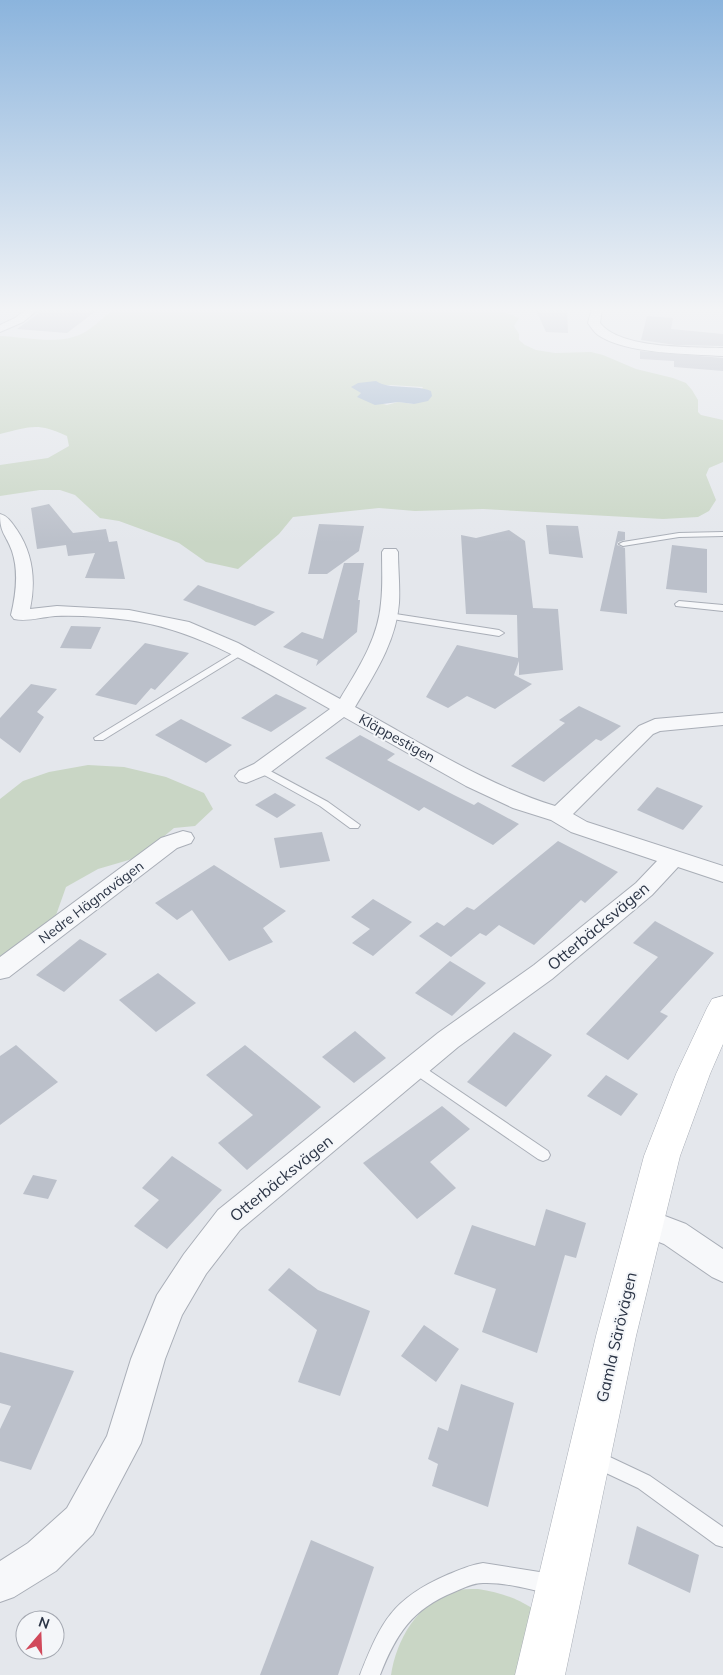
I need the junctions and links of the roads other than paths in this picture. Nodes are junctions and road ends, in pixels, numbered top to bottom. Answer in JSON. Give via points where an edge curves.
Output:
{"nodes":[{"id":1,"x":0,"y":519,"type":"edge"},
{"id":2,"x":723,"y":534,"type":"edge"},
{"id":3,"x":622,"y":544,"type":"dead end"},
{"id":4,"x":390,"y":552,"type":"dead end"},
{"id":5,"x":679,"y":604,"type":"dead end"},
{"id":6,"x":723,"y":608,"type":"edge"},
{"id":7,"x":389,"y":616,"type":"junction"},
{"id":8,"x":499,"y":633,"type":"dead end"},
{"id":9,"x":240,"y":652,"type":"junction"},
{"id":10,"x":344,"y":708,"type":"junction"},
{"id":11,"x":723,"y":719,"type":"edge"},
{"id":12,"x":99,"y":738,"type":"dead end"},
{"id":13,"x":254,"y":772,"type":"joint"},
{"id":14,"x":559,"y":815,"type":"junction"},
{"id":15,"x":354,"y":825,"type":"dead end"},
{"id":16,"x":183,"y":838,"type":"dead end"},
{"id":17,"x":674,"y":857,"type":"junction"},
{"id":18,"x":723,"y":874,"type":"edge"},
{"id":19,"x":0,"y":970,"type":"edge"},
{"id":20,"x":723,"y":1008,"type":"edge"},
{"id":21,"x":415,"y":1067,"type":"junction"},
{"id":22,"x":543,"y":1155,"type":"dead end"},
{"id":23,"x":644,"y":1222,"type":"junction"},
{"id":24,"x":723,"y":1267,"type":"edge"},
{"id":25,"x":589,"y":1456,"type":"junction"},
{"id":26,"x":723,"y":1538,"type":"edge"},
{"id":27,"x":0,"y":1583,"type":"edge"},
{"id":28,"x":561,"y":1586,"type":"junction"},
{"id":29,"x":370,"y":1675,"type":"edge"},
{"id":30,"x":540,"y":1675,"type":"edge"}],
"edges":[{"from":1,"to":9,"type":"street","name":"Kläppestigen","via":[[21,552],[26,590],[20,615],[57,612],[129,615],[183,626]]},
{"from":2,"to":3,"type":"lane","via":[[679,535]]},
{"from":4,"to":7,"type":"street"},
{"from":5,"to":6,"type":"lane"},
{"from":7,"to":8,"type":"lane"},
{"from":7,"to":10,"type":"street","via":[[379,647]]},
{"from":9,"to":10,"type":"street","name":"Kläppestigen"},
{"from":9,"to":12,"type":"lane"},
{"from":10,"to":13,"type":"street"},
{"from":10,"to":14,"type":"street","name":"Kläppestigen","via":[[474,781],[521,803]]},
{"from":11,"to":14,"type":"street","via":[[655,725],[646,730]]},
{"from":13,"to":15,"type":"lane","via":[[324,804]]},
{"from":14,"to":17,"type":"street","name":"Kläppestigen","via":[[579,827]]},
{"from":16,"to":19,"type":"street","name":"Nedre Hägnavägen","via":[[169,843]]},
{"from":17,"to":18,"type":"street","name":"Kläppestigen"},
{"from":17,"to":21,"type":"street","name":"Otterbäcksvägen","via":[[644,888],[543,972]]},
{"from":20,"to":23,"type":"street","name":"Gamla Särövägen","via":[[693,1074],[662,1156]]},
{"from":21,"to":22,"type":"lane"},
{"from":21,"to":27,"type":"street","name":"Otterbäcksvägen","via":[[243,1207],[215,1236],[169,1306],[148,1359],[123,1443],[80,1521],[42,1557]]},
{"from":23,"to":24,"type":"street","via":[[675,1234]]},
{"from":23,"to":25,"type":"street","name":"Gamla Särövägen"},
{"from":25,"to":26,"type":"lane","via":[[644,1482]]},
{"from":25,"to":28,"type":"street","name":"Gamla Särövägen"},
{"from":28,"to":29,"type":"lane","via":[[485,1572],[432,1590],[401,1614]]},
{"from":28,"to":30,"type":"street","name":"Gamla Särövägen"}]}
